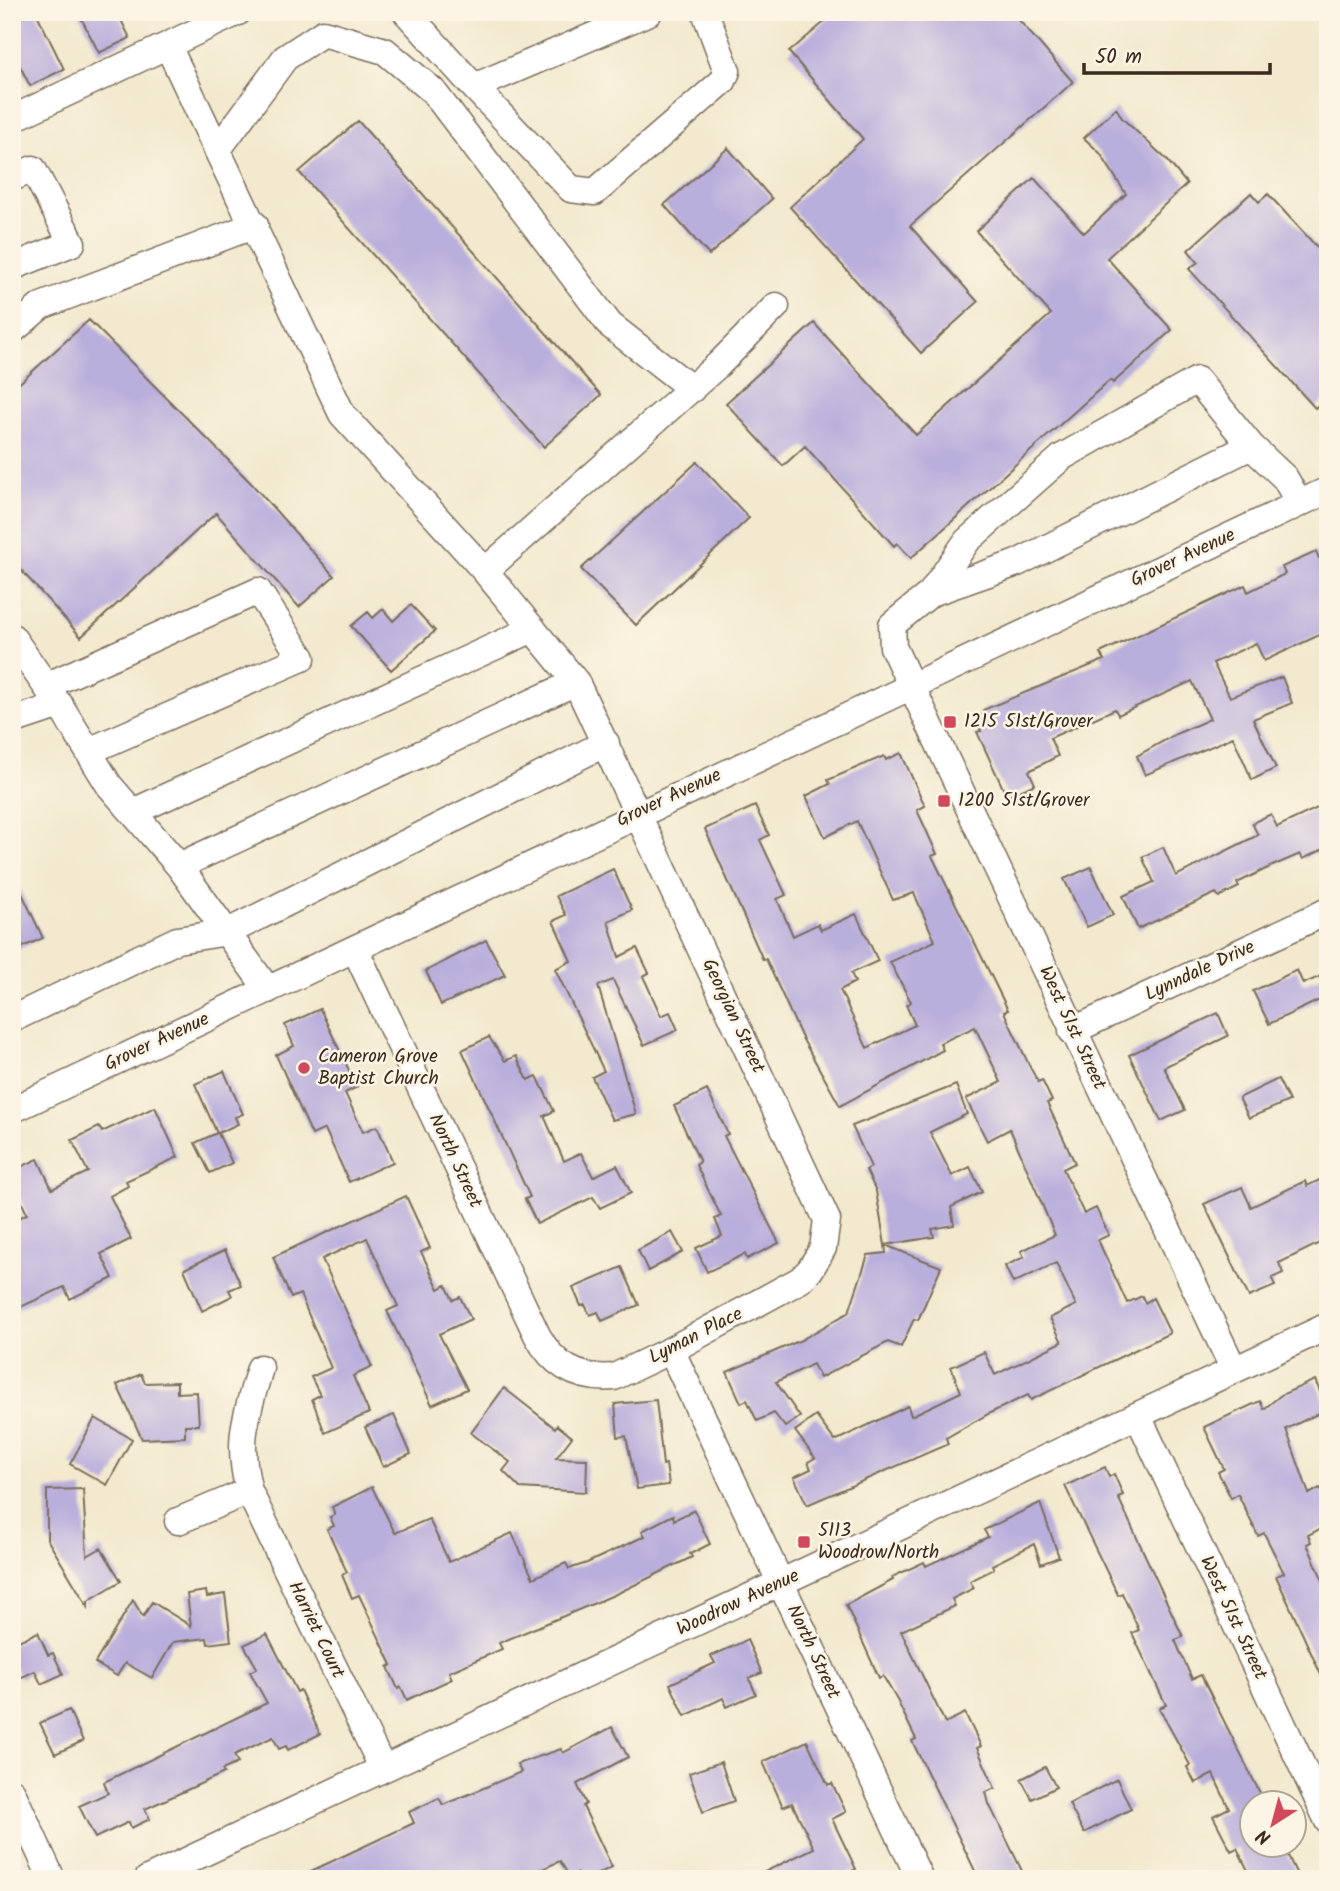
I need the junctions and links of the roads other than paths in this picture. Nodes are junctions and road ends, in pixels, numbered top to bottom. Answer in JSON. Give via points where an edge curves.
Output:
{"nodes":[{"id":1,"x":238,"y":12,"type":"edge"},
{"id":2,"x":406,"y":12,"type":"edge"},
{"id":3,"x":649,"y":12,"type":"edge"},
{"id":4,"x":705,"y":12,"type":"edge"},
{"id":5,"x":168,"y":46,"type":"junction"},
{"id":6,"x":474,"y":87,"type":"junction"},
{"id":7,"x":12,"y":119,"type":"edge"},
{"id":8,"x":219,"y":148,"type":"junction"},
{"id":9,"x":12,"y":178,"type":"edge"},
{"id":10,"x":255,"y":225,"type":"junction"},
{"id":11,"x":12,"y":267,"type":"edge"},
{"id":12,"x":776,"y":306,"type":"dead end"},
{"id":13,"x":12,"y":331,"type":"edge"},
{"id":14,"x":692,"y":389,"type":"junction"},
{"id":15,"x":1251,"y":446,"type":"junction"},
{"id":16,"x":1328,"y":490,"type":"edge"},
{"id":17,"x":1299,"y":503,"type":"junction"},
{"id":18,"x":485,"y":571,"type":"junction"},
{"id":19,"x":931,"y":593,"type":"junction"},
{"id":20,"x":533,"y":629,"type":"junction"},
{"id":21,"x":12,"y":638,"type":"edge"},
{"id":22,"x":576,"y":682,"type":"junction"},
{"id":23,"x":912,"y":685,"type":"junction"},
{"id":24,"x":53,"y":696,"type":"junction"},
{"id":25,"x":12,"y":721,"type":"edge"},
{"id":26,"x":606,"y":743,"type":"junction"},
{"id":27,"x":89,"y":751,"type":"junction"},
{"id":28,"x":639,"y":812,"type":"junction"},
{"id":29,"x":133,"y":813,"type":"junction"},
{"id":30,"x":178,"y":866,"type":"junction"},
{"id":31,"x":1328,"y":911,"type":"edge"},
{"id":32,"x":229,"y":932,"type":"junction"},
{"id":33,"x":355,"y":949,"type":"junction"},
{"id":34,"x":268,"y":990,"type":"junction"},
{"id":35,"x":12,"y":1019,"type":"edge"},
{"id":36,"x":1073,"y":1031,"type":"junction"},
{"id":37,"x":12,"y":1110,"type":"edge"},
{"id":38,"x":827,"y":1220,"type":"joint"},
{"id":39,"x":1328,"y":1326,"type":"edge"},
{"id":40,"x":537,"y":1335,"type":"joint"},
{"id":41,"x":671,"y":1350,"type":"junction"},
{"id":42,"x":260,"y":1368,"type":"dead end"},
{"id":43,"x":1234,"y":1370,"type":"junction"},
{"id":44,"x":1138,"y":1416,"type":"junction"},
{"id":45,"x":249,"y":1491,"type":"junction"},
{"id":46,"x":178,"y":1521,"type":"dead end"},
{"id":47,"x":781,"y":1584,"type":"junction"},
{"id":48,"x":383,"y":1769,"type":"junction"},
{"id":49,"x":12,"y":1792,"type":"edge"},
{"id":50,"x":1328,"y":1821,"type":"edge"},
{"id":51,"x":52,"y":1879,"type":"edge"},
{"id":52,"x":148,"y":1879,"type":"edge"},
{"id":53,"x":920,"y":1879,"type":"edge"}],
"edges":[{"from":1,"to":5,"type":"street"},
{"from":2,"to":6,"type":"street"},
{"from":3,"to":6,"type":"street"},
{"from":4,"to":6,"type":"street","via":[[727,71],[723,81],[595,192],[571,189]]},
{"from":5,"to":7,"type":"street"},
{"from":5,"to":8,"type":"street","name":"Georgian Street"},
{"from":8,"to":10,"type":"street","name":"Georgian Street"},
{"from":8,"to":14,"type":"street","via":[[285,58],[323,33],[385,51],[433,91],[610,325]]},
{"from":9,"to":11,"type":"street","via":[[33,169],[72,243]]},
{"from":10,"to":13,"type":"street","via":[[41,306]]},
{"from":10,"to":18,"type":"street","name":"Georgian Street","via":[[342,414]]},
{"from":12,"to":14,"type":"street"},
{"from":14,"to":18,"type":"street"},
{"from":15,"to":17,"type":"street","via":[[1284,478]]},
{"from":15,"to":19,"type":"street","via":[[1017,562]]},
{"from":15,"to":19,"type":"street","via":[[1197,380],[1062,457],[967,541]]},
{"from":16,"to":17,"type":"street","name":"Grover Avenue"},
{"from":17,"to":23,"type":"street","name":"Grover Avenue"},
{"from":18,"to":20,"type":"street","name":"Georgian Street"},
{"from":19,"to":23,"type":"street","name":"West 51st Street","via":[[892,625],[893,648]]},
{"from":20,"to":22,"type":"street","name":"Georgian Street"},
{"from":20,"to":29,"type":"street"},
{"from":21,"to":24,"type":"street"},
{"from":22,"to":26,"type":"street","name":"Georgian Street"},
{"from":22,"to":30,"type":"street"},
{"from":23,"to":28,"type":"street","name":"Grover Avenue"},
{"from":23,"to":36,"type":"street","name":"West 51st Street"},
{"from":24,"to":25,"type":"street"},
{"from":24,"to":27,"type":"street"},
{"from":24,"to":27,"type":"street","via":[[258,591],[302,658]]},
{"from":26,"to":28,"type":"street","name":"Georgian Street"},
{"from":26,"to":32,"type":"street"},
{"from":27,"to":29,"type":"street"},
{"from":28,"to":33,"type":"street","name":"Grover Avenue"},
{"from":28,"to":38,"type":"street","name":"Georgian Street"},
{"from":29,"to":30,"type":"street"},
{"from":30,"to":32,"type":"street"},
{"from":31,"to":36,"type":"street","name":"Lynndale Drive"},
{"from":32,"to":34,"type":"street"},
{"from":32,"to":35,"type":"street","via":[[177,940]]},
{"from":33,"to":34,"type":"street","name":"Grover Avenue"},
{"from":33,"to":40,"type":"street","name":"North Street"},
{"from":34,"to":37,"type":"street","name":"Grover Avenue"},
{"from":36,"to":43,"type":"street","name":"West 51st Street"},
{"from":38,"to":41,"type":"street","name":"Lyman Place","via":[[823,1248],[800,1280]]},
{"from":39,"to":43,"type":"street","name":"Woodrow Avenue"},
{"from":40,"to":41,"type":"street","name":"Lyman Place","via":[[555,1361],[581,1376],[597,1378],[614,1377]]},
{"from":41,"to":47,"type":"street","name":"North Street"},
{"from":42,"to":45,"type":"street","name":"Harriet Court","via":[[242,1433]]},
{"from":43,"to":44,"type":"street","name":"Woodrow Avenue"},
{"from":44,"to":47,"type":"street","name":"Woodrow Avenue"},
{"from":44,"to":50,"type":"street","name":"West 51st Street"},
{"from":45,"to":46,"type":"street"},
{"from":45,"to":48,"type":"street","name":"Harriet Court"},
{"from":47,"to":48,"type":"street","name":"Woodrow Avenue"},
{"from":47,"to":53,"type":"street","name":"North Street"},
{"from":48,"to":52,"type":"street","name":"Woodrow Avenue"},
{"from":49,"to":51,"type":"street"}]}
